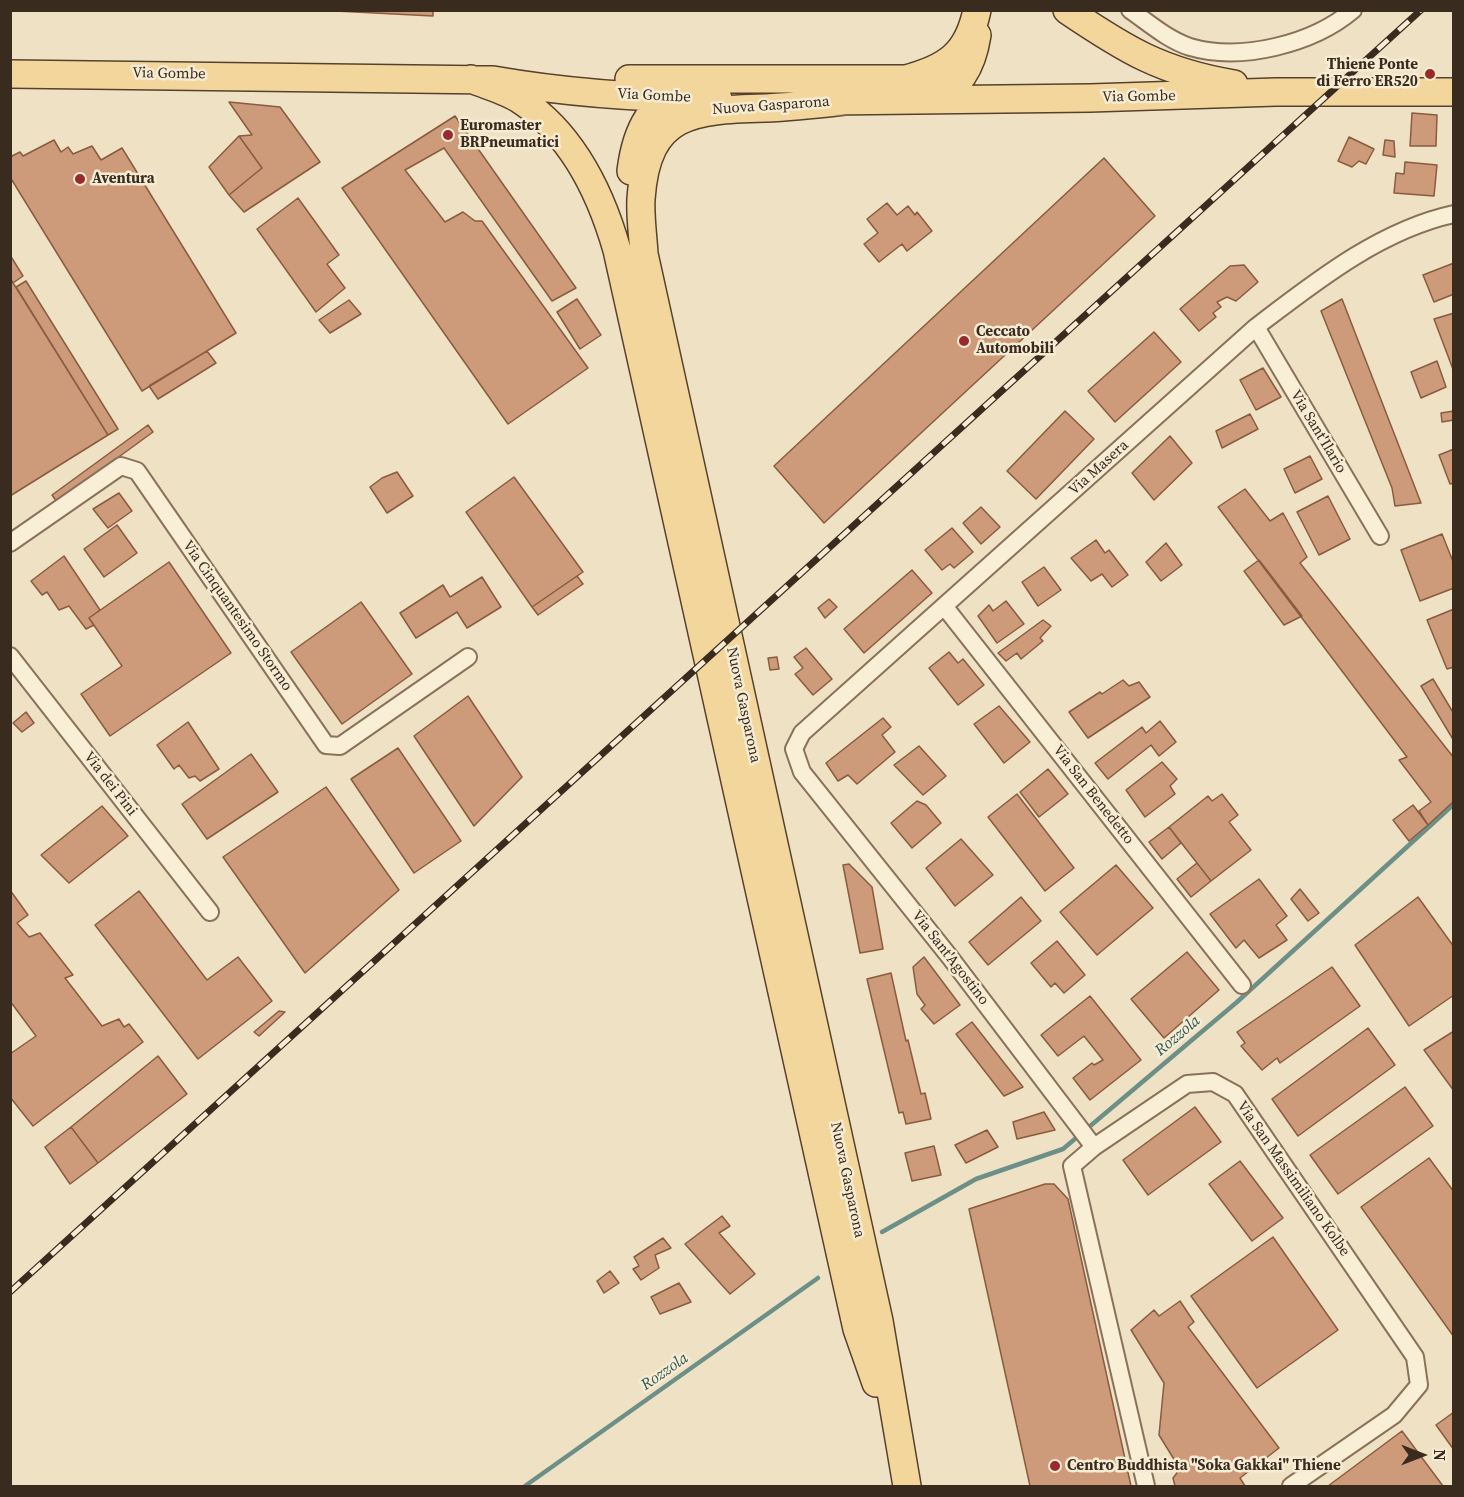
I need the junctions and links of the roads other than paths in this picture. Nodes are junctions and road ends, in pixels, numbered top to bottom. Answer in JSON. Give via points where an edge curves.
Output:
{"nodes":[{"id":1,"x":979,"y":10,"type":"edge"},
{"id":2,"x":1067,"y":10,"type":"edge"},
{"id":3,"x":1130,"y":10,"type":"edge"},
{"id":4,"x":1353,"y":10,"type":"edge"},
{"id":5,"x":10,"y":74,"type":"edge"},
{"id":6,"x":96,"y":74,"type":"junction"},
{"id":7,"x":482,"y":80,"type":"junction"},
{"id":8,"x":739,"y":80,"type":"junction"},
{"id":9,"x":10,"y":91,"type":"edge"},
{"id":10,"x":1276,"y":92,"type":"junction"},
{"id":11,"x":1454,"y":92,"type":"edge"},
{"id":12,"x":667,"y":98,"type":"junction"},
{"id":13,"x":927,"y":100,"type":"junction"},
{"id":14,"x":844,"y":101,"type":"junction"},
{"id":15,"x":1454,"y":214,"type":"edge"},
{"id":16,"x":644,"y":254,"type":"junction"},
{"id":17,"x":1256,"y":327,"type":"junction"},
{"id":18,"x":1380,"y":536,"type":"dead end"},
{"id":19,"x":10,"y":543,"type":"edge"},
{"id":20,"x":944,"y":606,"type":"junction"},
{"id":21,"x":10,"y":656,"type":"edge"},
{"id":22,"x":468,"y":657,"type":"dead end"},
{"id":23,"x":802,"y":772,"type":"joint"},
{"id":24,"x":210,"y":912,"type":"dead end"},
{"id":25,"x":1242,"y":985,"type":"dead end"},
{"id":26,"x":1086,"y":1136,"type":"junction"},
{"id":27,"x":905,"y":1475,"type":"edge"},
{"id":28,"x":1146,"y":1486,"type":"edge"},
{"id":29,"x":1291,"y":1486,"type":"edge"}],
"edges":[{"from":1,"to":8,"type":"main road","via":[[960,52],[931,72],[885,80]]},
{"from":1,"to":13,"type":"main road","via":[[976,44],[968,70],[948,91]]},
{"from":2,"to":10,"type":"main road","via":[[1132,52],[1173,71]]},
{"from":3,"to":4,"type":"street","via":[[1170,38],[1191,47],[1232,51],[1265,49],[1303,40],[1336,25]]},
{"from":5,"to":6,"type":"main road","name":"Via Gombe"},
{"from":6,"to":7,"type":"main road","name":"Via Gombe"},
{"from":6,"to":9,"type":"main road","name":"Via Gombe"},
{"from":7,"to":8,"type":"main road"},
{"from":7,"to":12,"type":"main road","name":"Via Gombe"},
{"from":7,"to":27,"type":"main road","name":"Nuova Gasparona","via":[[521,100],[538,114],[590,178],[605,208],[858,1329]]},
{"from":8,"to":12,"type":"main road"},
{"from":10,"to":11,"type":"main road","name":"Via Gombe"},
{"from":10,"to":13,"type":"main road","name":"Via Gombe"},
{"from":12,"to":14,"type":"main road","name":"Via Gombe"},
{"from":12,"to":16,"type":"main road","via":[[641,129],[630,175],[630,201]]},
{"from":13,"to":14,"type":"main road","name":"Via Gombe"},
{"from":14,"to":16,"type":"main road","name":"Nuova Gasparona","via":[[715,109],[680,119],[655,145],[646,169],[641,200]]},
{"from":15,"to":17,"type":"street","name":"Via Masera","via":[[1427,220],[1357,257]]},
{"from":16,"to":27,"type":"main road","name":"Nuova Gasparona","via":[[879,1321]]},
{"from":17,"to":18,"type":"street","name":"Via Sant'Ilario"},
{"from":17,"to":20,"type":"street","name":"Via Masera"},
{"from":19,"to":22,"type":"street","name":"Via Cinquantesimo Stormo","via":[[121,466],[136,471],[326,745],[340,746]]},
{"from":20,"to":23,"type":"street","name":"Via Masera","via":[[802,732],[794,749]]},
{"from":20,"to":25,"type":"street","name":"Via San Benedetto"},
{"from":21,"to":24,"type":"street","name":"Via dei Pini"},
{"from":23,"to":26,"type":"street","name":"Via Sant'Agostino"},
{"from":26,"to":28,"type":"street","name":"Via San Massimiliano Kolbe","via":[[1072,1166]]},
{"from":26,"to":29,"type":"street","name":"Via San Massimiliano Kolbe","via":[[1187,1084],[1213,1082],[1235,1094],[1415,1357],[1419,1385],[1394,1415]]}]}
